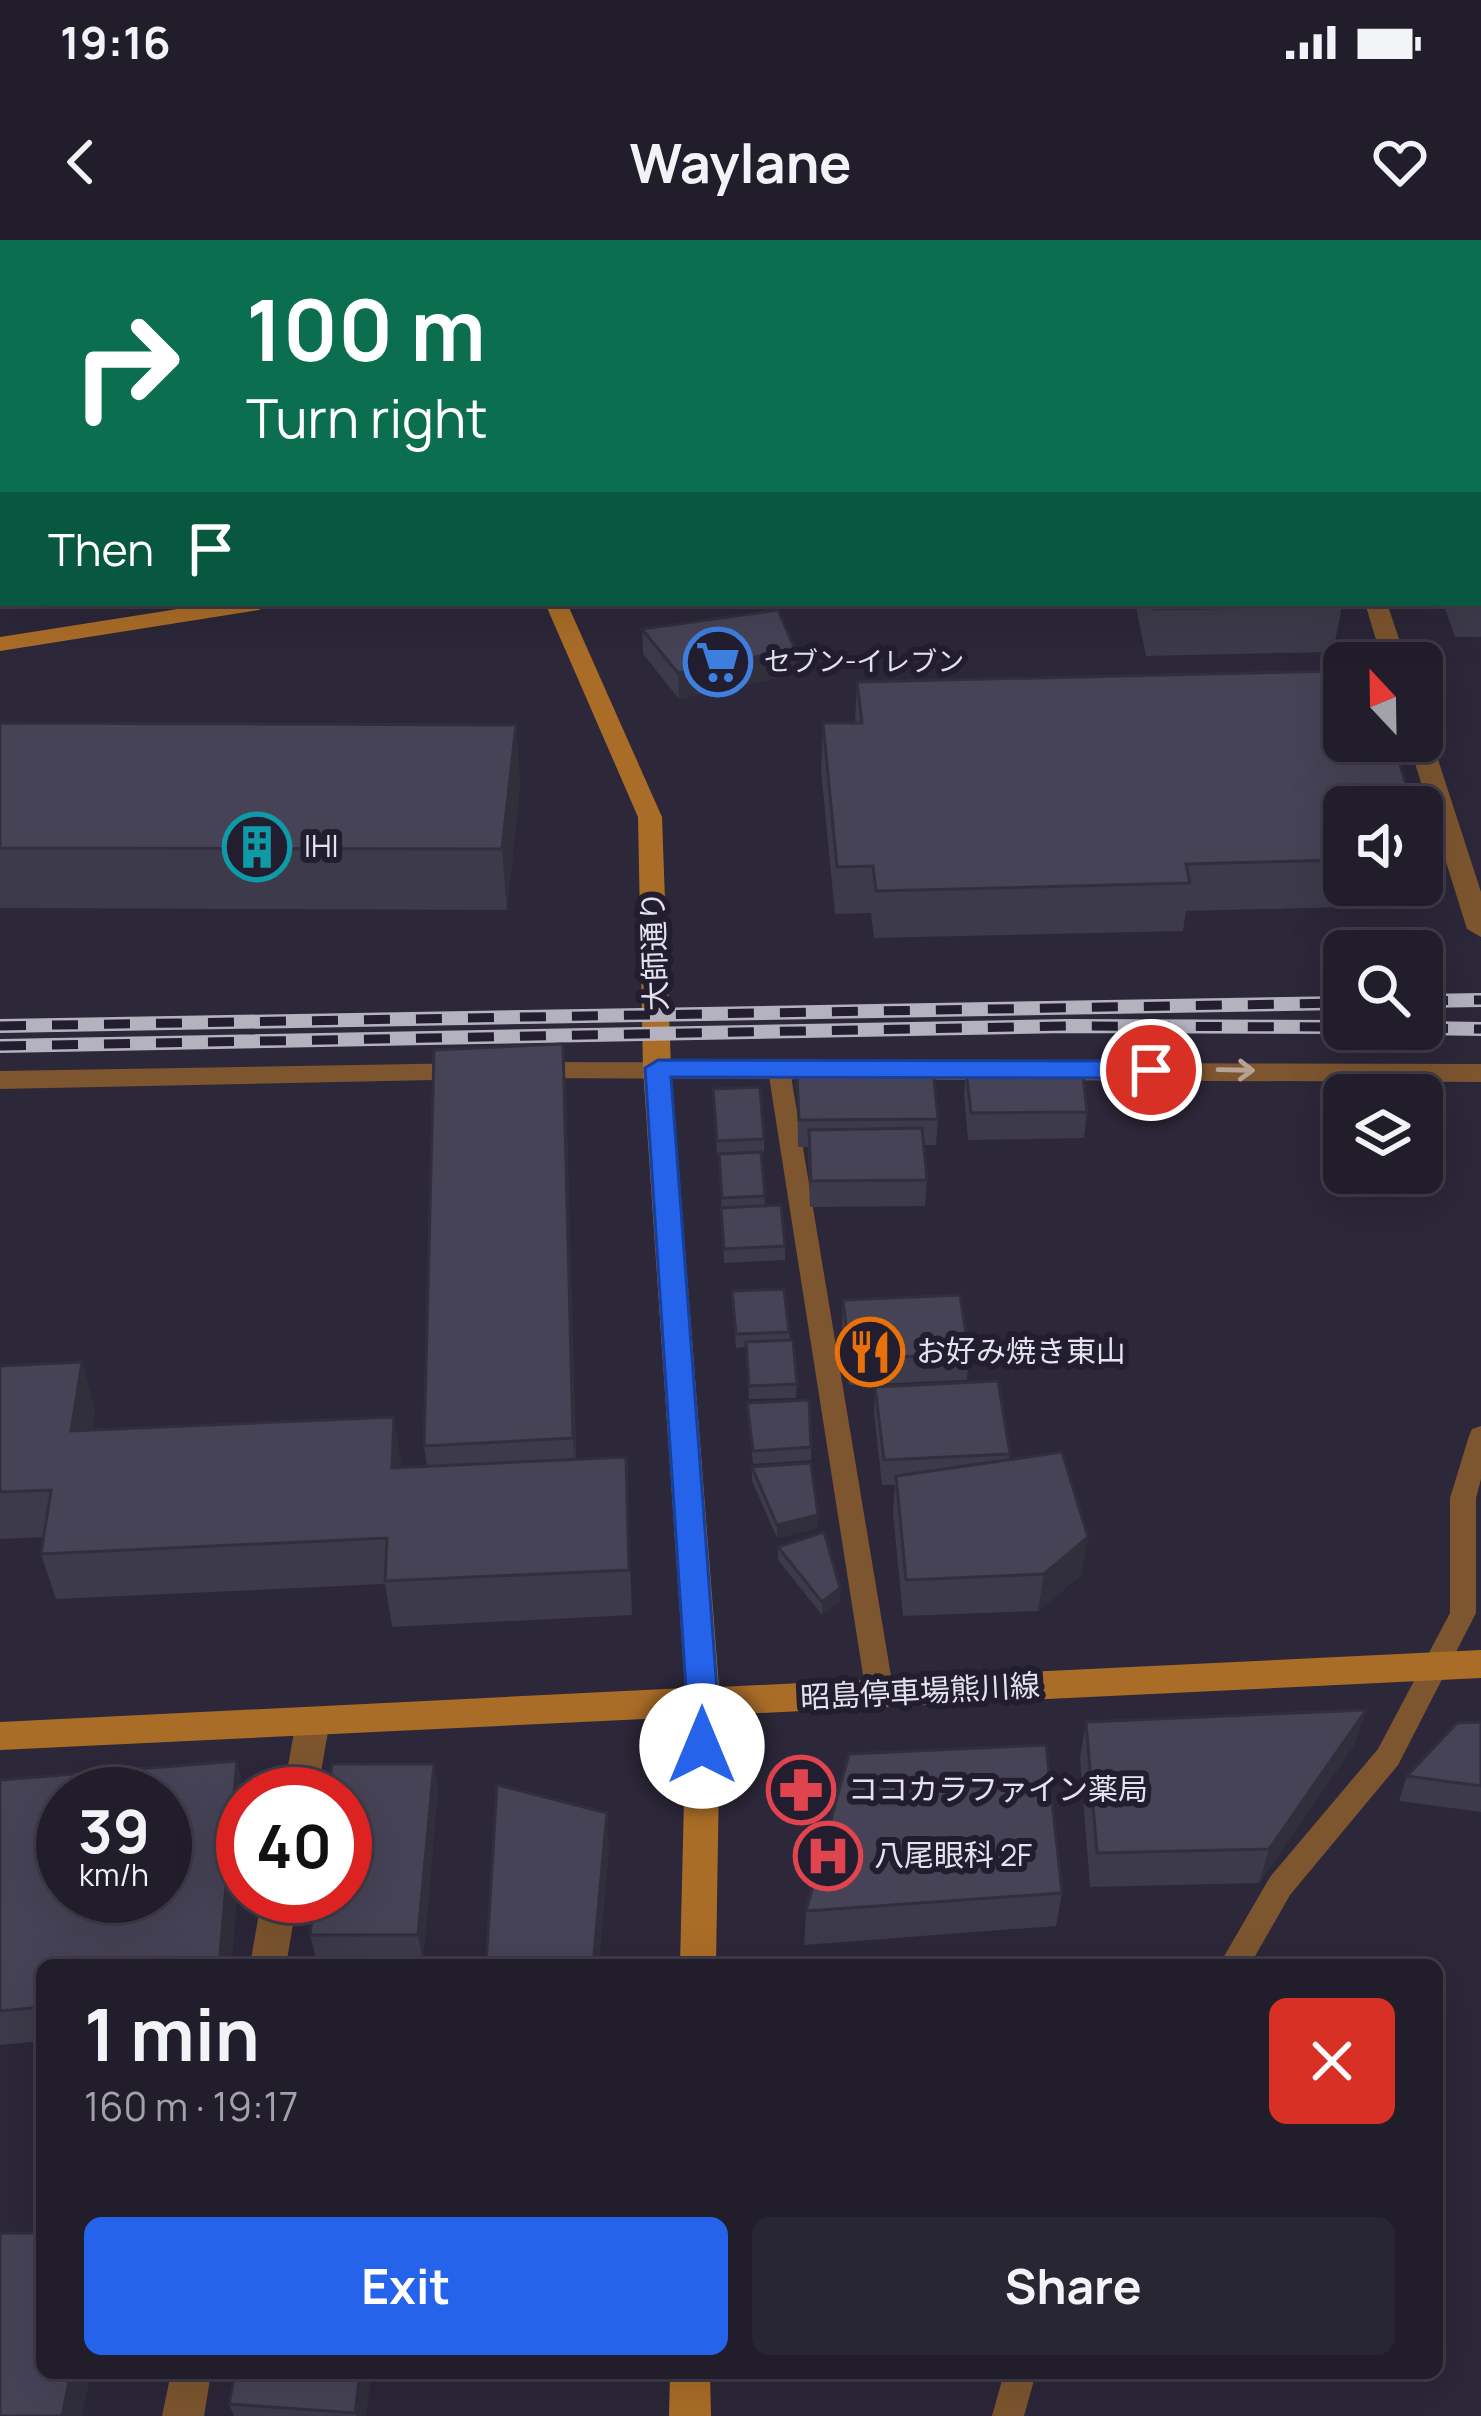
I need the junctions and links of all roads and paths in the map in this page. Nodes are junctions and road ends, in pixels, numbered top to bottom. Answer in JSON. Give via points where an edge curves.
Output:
{"nodes":[{"id":1,"x":240,"y":606,"type":"edge"},
{"id":2,"x":557,"y":606,"type":"edge"},
{"id":3,"x":1377,"y":606,"type":"edge"},
{"id":4,"x":1388,"y":642,"type":"edge"},
{"id":5,"x":0,"y":644,"type":"edge"},
{"id":6,"x":1427,"y":762,"type":"edge"},
{"id":7,"x":1480,"y":928,"type":"edge"},
{"id":8,"x":658,"y":1068,"type":"junction"},
{"id":9,"x":779,"y":1070,"type":"junction"},
{"id":10,"x":1481,"y":1073,"type":"edge"},
{"id":11,"x":0,"y":1080,"type":"edge"},
{"id":12,"x":1481,"y":1436,"type":"edge"},
{"id":13,"x":1481,"y":1664,"type":"edge"},
{"id":14,"x":1436,"y":1666,"type":"junction"},
{"id":15,"x":880,"y":1694,"type":"junction"},
{"id":16,"x":703,"y":1703,"type":"junction"},
{"id":17,"x":313,"y":1721,"type":"junction"},
{"id":18,"x":0,"y":1736,"type":"edge"},
{"id":19,"x":305,"y":1767,"type":"edge"},
{"id":20,"x":275,"y":1923,"type":"edge"},
{"id":21,"x":269,"y":1959,"type":"edge"},
{"id":22,"x":698,"y":1959,"type":"edge"},
{"id":23,"x":1237,"y":1959,"type":"edge"},
{"id":24,"x":190,"y":2379,"type":"edge"},
{"id":25,"x":690,"y":2379,"type":"edge"},
{"id":26,"x":1018,"y":2379,"type":"edge"},
{"id":27,"x":183,"y":2416,"type":"edge"},
{"id":28,"x":690,"y":2416,"type":"edge"},
{"id":29,"x":1008,"y":2416,"type":"edge"}],
"edges":[{"from":1,"to":5,"type":"street"},
{"from":2,"to":8,"type":"street","name":"大師通り","via":[[650,817]]},
{"from":3,"to":4,"type":"street"},
{"from":6,"to":7,"type":"street"},
{"from":8,"to":9,"type":"street"},
{"from":8,"to":11,"type":"street"},
{"from":8,"to":16,"type":"street","name":"大師通り"},
{"from":9,"to":10,"type":"street","one_way":true},
{"from":9,"to":15,"type":"lane"},
{"from":12,"to":14,"type":"lane","via":[[1462,1498],[1462,1613]]},
{"from":13,"to":14,"type":"street","name":"昭島停車場熊川線"},
{"from":14,"to":15,"type":"street","name":"昭島停車場熊川線"},
{"from":14,"to":23,"type":"lane","via":[[1388,1757],[1280,1886]]},
{"from":15,"to":16,"type":"street","name":"昭島停車場熊川線"},
{"from":16,"to":17,"type":"street","name":"昭島停車場熊川線"},
{"from":16,"to":22,"type":"street","name":"大師通り"},
{"from":17,"to":18,"type":"street","name":"昭島停車場熊川線"},
{"from":17,"to":19,"type":"street"},
{"from":20,"to":21,"type":"street"},
{"from":24,"to":27,"type":"street"},
{"from":25,"to":28,"type":"street"},
{"from":26,"to":29,"type":"lane"}]}
